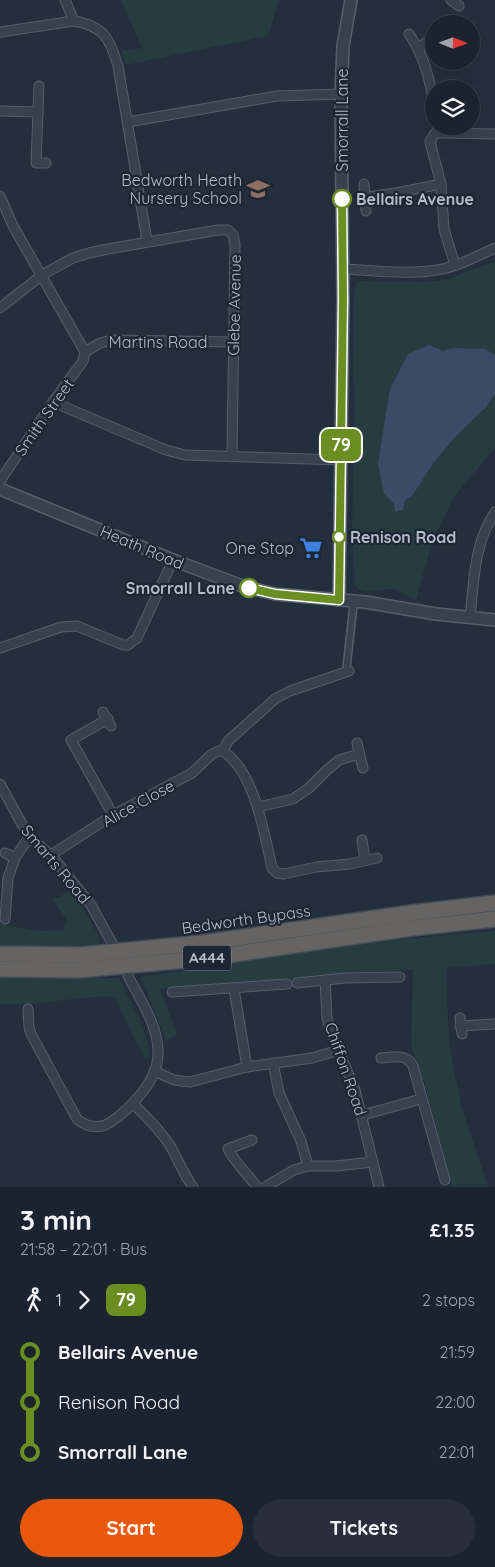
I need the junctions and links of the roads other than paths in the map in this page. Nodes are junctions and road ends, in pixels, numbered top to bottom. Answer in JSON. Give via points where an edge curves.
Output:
{"nodes":[{"id":1,"x":65,"y":0,"type":"edge"},
{"id":2,"x":351,"y":0,"type":"edge"},
{"id":3,"x":452,"y":0,"type":"edge"},
{"id":4,"x":459,"y":6,"type":"dead end"},
{"id":5,"x":74,"y":21,"type":"junction"},
{"id":6,"x":0,"y":32,"type":"edge"},
{"id":7,"x":409,"y":34,"type":"dead end"},
{"id":8,"x":425,"y":44,"type":"edge"},
{"id":9,"x":418,"y":48,"type":"junction"},
{"id":10,"x":429,"y":80,"type":"edge"},
{"id":11,"x":39,"y":86,"type":"dead end"},
{"id":12,"x":341,"y":94,"type":"junction"},
{"id":13,"x":0,"y":111,"type":"edge"},
{"id":14,"x":38,"y":112,"type":"junction"},
{"id":15,"x":128,"y":122,"type":"junction"},
{"id":16,"x":480,"y":133,"type":"edge"},
{"id":17,"x":495,"y":134,"type":"edge"},
{"id":18,"x":434,"y":135,"type":"edge"},
{"id":19,"x":46,"y":163,"type":"dead end"},
{"id":20,"x":364,"y":184,"type":"dead end"},
{"id":21,"x":442,"y":184,"type":"junction"},
{"id":22,"x":0,"y":196,"type":"edge"},
{"id":23,"x":365,"y":197,"type":"junction"},
{"id":24,"x":366,"y":211,"type":"dead end"},
{"id":25,"x":147,"y":241,"type":"junction"},
{"id":26,"x":495,"y":248,"type":"edge"},
{"id":27,"x":455,"y":265,"type":"junction"},
{"id":28,"x":343,"y":269,"type":"junction"},
{"id":29,"x":42,"y":276,"type":"junction"},
{"id":30,"x":0,"y":308,"type":"edge"},
{"id":31,"x":233,"y":342,"type":"junction"},
{"id":32,"x":86,"y":352,"type":"junction"},
{"id":33,"x":52,"y":402,"type":"junction"},
{"id":34,"x":232,"y":457,"type":"junction"},
{"id":35,"x":341,"y":460,"type":"junction"},
{"id":36,"x":0,"y":481,"type":"edge"},
{"id":37,"x":0,"y":489,"type":"edge"},
{"id":38,"x":495,"y":512,"type":"edge"},
{"id":39,"x":173,"y":560,"type":"junction"},
{"id":40,"x":339,"y":600,"type":"junction"},
{"id":41,"x":354,"y":602,"type":"junction"},
{"id":42,"x":470,"y":617,"type":"junction"},
{"id":43,"x":495,"y":620,"type":"edge"},
{"id":44,"x":0,"y":648,"type":"edge"},
{"id":45,"x":347,"y":671,"type":"joint"},
{"id":46,"x":107,"y":719,"type":"dead end"},
{"id":47,"x":357,"y":743,"type":"dead end"},
{"id":48,"x":224,"y":751,"type":"junction"},
{"id":49,"x":359,"y":754,"type":"junction"},
{"id":50,"x":363,"y":768,"type":"dead end"},
{"id":51,"x":0,"y":784,"type":"edge"},
{"id":52,"x":258,"y":807,"type":"junction"},
{"id":53,"x":113,"y":815,"type":"junction"},
{"id":54,"x":29,"y":837,"type":"junction"},
{"id":55,"x":362,"y":840,"type":"dead end"},
{"id":56,"x":5,"y":853,"type":"dead end"},
{"id":57,"x":51,"y":855,"type":"junction"},
{"id":58,"x":15,"y":858,"type":"junction"},
{"id":59,"x":377,"y":858,"type":"dead end"},
{"id":60,"x":365,"y":860,"type":"junction"},
{"id":61,"x":495,"y":903,"type":"edge"},
{"id":62,"x":5,"y":919,"type":"dead end"},
{"id":63,"x":495,"y":919,"type":"edge"},
{"id":64,"x":112,"y":943,"type":"dead end"},
{"id":65,"x":0,"y":954,"type":"edge"},
{"id":66,"x":0,"y":969,"type":"edge"},
{"id":67,"x":128,"y":976,"type":"dead end"},
{"id":68,"x":400,"y":977,"type":"dead end"},
{"id":69,"x":325,"y":980,"type":"junction"},
{"id":70,"x":234,"y":989,"type":"junction"},
{"id":71,"x":172,"y":992,"type":"dead end"},
{"id":72,"x":28,"y":1009,"type":"dead end"},
{"id":73,"x":495,"y":1024,"type":"edge"},
{"id":74,"x":461,"y":1026,"type":"dead end"},
{"id":75,"x":338,"y":1050,"type":"junction"},
{"id":76,"x":381,"y":1058,"type":"dead end"},
{"id":77,"x":273,"y":1063,"type":"junction"},
{"id":78,"x":247,"y":1067,"type":"junction"},
{"id":79,"x":154,"y":1071,"type":"junction"},
{"id":80,"x":421,"y":1099,"type":"junction"},
{"id":81,"x":133,"y":1104,"type":"junction"},
{"id":82,"x":362,"y":1115,"type":"junction"},
{"id":83,"x":252,"y":1140,"type":"dead end"},
{"id":84,"x":373,"y":1162,"type":"junction"},
{"id":85,"x":308,"y":1166,"type":"junction"},
{"id":86,"x":445,"y":1180,"type":"dead end"},
{"id":87,"x":193,"y":1187,"type":"edge"},
{"id":88,"x":257,"y":1187,"type":"edge"},
{"id":89,"x":265,"y":1187,"type":"edge"},
{"id":90,"x":379,"y":1187,"type":"edge"}],
"edges":[{"from":1,"to":5,"type":"street"},
{"from":2,"to":12,"type":"street","name":"Smorrall Lane","via":[[343,46]]},
{"from":3,"to":4,"type":"street"},
{"from":5,"to":6,"type":"street"},
{"from":5,"to":15,"type":"street","via":[[95,27],[108,39],[118,66]]},
{"from":7,"to":9,"type":"street"},
{"from":8,"to":9,"type":"street"},
{"from":9,"to":10,"type":"street"},
{"from":11,"to":14,"type":"street"},
{"from":12,"to":15,"type":"street","via":[[277,96]]},
{"from":12,"to":28,"type":"street","name":"Smorrall Lane"},
{"from":13,"to":14,"type":"street"},
{"from":14,"to":19,"type":"street","via":[[36,163]]},
{"from":15,"to":25,"type":"street"},
{"from":16,"to":17,"type":"street"},
{"from":18,"to":21,"type":"street","via":[[430,142]]},
{"from":20,"to":23,"type":"street"},
{"from":21,"to":23,"type":"street","via":[[392,195]]},
{"from":21,"to":27,"type":"street","via":[[444,229]]},
{"from":22,"to":29,"type":"street"},
{"from":23,"to":24,"type":"street"},
{"from":25,"to":29,"type":"street","name":"Glebe Avenue","via":[[73,258]]},
{"from":25,"to":31,"type":"street","name":"Glebe Avenue","via":[[224,229],[233,235]]},
{"from":26,"to":27,"type":"street"},
{"from":27,"to":28,"type":"street","via":[[422,271]]},
{"from":28,"to":35,"type":"street","name":"Smorrall Lane"},
{"from":29,"to":30,"type":"street","name":"Glebe Avenue"},
{"from":29,"to":32,"type":"street"},
{"from":31,"to":32,"type":"street","name":"Martins Road","via":[[112,340]]},
{"from":31,"to":34,"type":"street","name":"Glebe Avenue"},
{"from":32,"to":33,"type":"street","name":"Smith Street","via":[[83,361]]},
{"from":33,"to":34,"type":"street","via":[[176,453]]},
{"from":33,"to":36,"type":"street","name":"Smith Street"},
{"from":34,"to":35,"type":"street"},
{"from":35,"to":40,"type":"street","name":"Smorrall Lane"},
{"from":37,"to":39,"type":"street","name":"Heath Road"},
{"from":38,"to":42,"type":"street","via":[[481,540]]},
{"from":39,"to":40,"type":"street","name":"Heath Road","via":[[275,594]]},
{"from":39,"to":44,"type":"street","via":[[138,638],[133,642],[123,645],[77,626],[61,627]]},
{"from":40,"to":41,"type":"street","name":"Heath Road"},
{"from":41,"to":42,"type":"street","name":"Heath Road"},
{"from":41,"to":45,"type":"street","name":"Alice Close"},
{"from":42,"to":43,"type":"street","name":"Heath Road"},
{"from":45,"to":48,"type":"street","name":"Alice Close","via":[[275,699],[228,741]]},
{"from":46,"to":53,"type":"street","via":[[71,740]]},
{"from":47,"to":49,"type":"street"},
{"from":48,"to":52,"type":"street","via":[[249,783]]},
{"from":48,"to":53,"type":"street","name":"Alice Close","via":[[211,755],[192,773]]},
{"from":49,"to":50,"type":"street"},
{"from":49,"to":52,"type":"street","via":[[338,760],[294,799]]},
{"from":51,"to":54,"type":"street","name":"Smarts Road"},
{"from":52,"to":60,"type":"street","via":[[272,868],[280,874]]},
{"from":53,"to":57,"type":"street","name":"Alice Close"},
{"from":54,"to":57,"type":"street","name":"Smarts Road"},
{"from":54,"to":58,"type":"street"},
{"from":55,"to":60,"type":"street"},
{"from":56,"to":58,"type":"street"},
{"from":57,"to":64,"type":"street","name":"Smarts Road","via":[[91,906]]},
{"from":58,"to":62,"type":"street","via":[[8,878]]},
{"from":59,"to":60,"type":"street"},
{"from":61,"to":65,"type":"highway","name":"Bedworth Bypass","number":"A444","via":[[192,944],[80,955]]},
{"from":63,"to":66,"type":"highway","name":"Bedworth Bypass","number":"A444","via":[[129,966],[79,970]]},
{"from":67,"to":79,"type":"street","via":[[152,1024],[158,1051]]},
{"from":68,"to":69,"type":"street"},
{"from":69,"to":70,"type":"street"},
{"from":69,"to":75,"type":"street","name":"Chiffon Road","via":[[327,1018]]},
{"from":70,"to":71,"type":"street"},
{"from":70,"to":78,"type":"street"},
{"from":72,"to":81,"type":"street","via":[[31,1034],[77,1119],[89,1126],[104,1126]]},
{"from":73,"to":74,"type":"street"},
{"from":75,"to":77,"type":"street","via":[[312,1058]]},
{"from":75,"to":82,"type":"street","name":"Chiffon Road"},
{"from":76,"to":80,"type":"street","via":[[400,1056],[410,1061]]},
{"from":77,"to":78,"type":"street"},
{"from":77,"to":85,"type":"street","via":[[279,1093],[301,1140]]},
{"from":78,"to":79,"type":"street","via":[[190,1082],[174,1080]]},
{"from":79,"to":81,"type":"street"},
{"from":80,"to":82,"type":"street"},
{"from":80,"to":86,"type":"street"},
{"from":81,"to":87,"type":"street","via":[[162,1134]]},
{"from":82,"to":84,"type":"street","name":"Chiffon Road"},
{"from":83,"to":88,"type":"street","via":[[228,1149]]},
{"from":84,"to":85,"type":"street"},
{"from":84,"to":90,"type":"street","name":"Chiffon Road"},
{"from":85,"to":89,"type":"street","via":[[294,1170]]}]}
